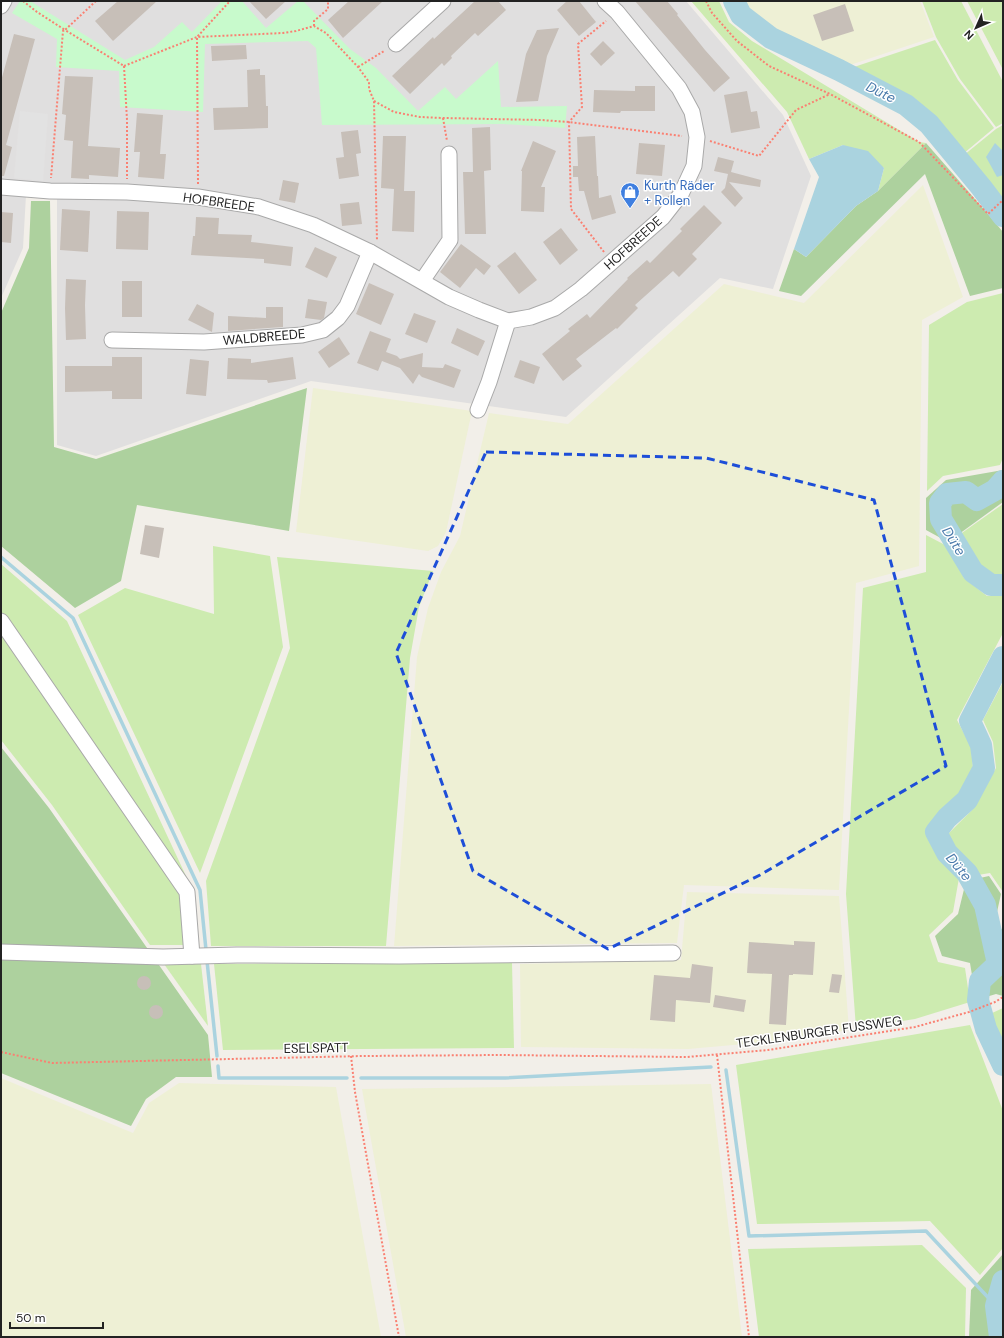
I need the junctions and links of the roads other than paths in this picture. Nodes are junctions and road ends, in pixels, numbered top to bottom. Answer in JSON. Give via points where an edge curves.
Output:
{"nodes":[{"id":1,"x":4,"y":1,"type":"edge"},
{"id":2,"x":443,"y":1,"type":"edge"},
{"id":3,"x":605,"y":1,"type":"edge"},
{"id":4,"x":1,"y":6,"type":"edge"},
{"id":5,"x":396,"y":44,"type":"road end"},
{"id":6,"x":449,"y":154,"type":"road end"},
{"id":7,"x":1,"y":187,"type":"edge"},
{"id":8,"x":370,"y":252,"type":"junction"},
{"id":9,"x":422,"y":281,"type":"junction"},
{"id":10,"x":508,"y":321,"type":"junction"},
{"id":11,"x":112,"y":340,"type":"dead end"},
{"id":12,"x":478,"y":410,"type":"dead end"},
{"id":13,"x":2,"y":627,"type":"edge"},
{"id":14,"x":1,"y":952,"type":"edge"},
{"id":15,"x":673,"y":953,"type":"dead end"},
{"id":16,"x":192,"y":956,"type":"junction"}],
"edges":[{"from":1,"to":4,"type":"street"},
{"from":2,"to":5,"type":"street"},
{"from":3,"to":10,"type":"street","name":"HOFBREEDE","via":[[617,12],[679,88],[692,112],[697,137],[694,166],[681,194],[663,217],[582,289],[555,308],[531,317]]},
{"from":6,"to":9,"type":"street","via":[[450,240]]},
{"from":7,"to":8,"type":"street","name":"HOFBREEDE","via":[[198,197],[258,207],[313,225]]},
{"from":8,"to":9,"type":"street","name":"HOFBREEDE"},
{"from":8,"to":11,"type":"street","name":"WALDBREEDE","via":[[347,306],[338,318],[323,330],[302,335],[204,342]]},
{"from":9,"to":10,"type":"street","name":"HOFBREEDE","via":[[449,297]]},
{"from":10,"to":12,"type":"street"},
{"from":13,"to":16,"type":"street","via":[[187,892]]},
{"from":14,"to":16,"type":"street"},
{"from":15,"to":16,"type":"street"}]}
